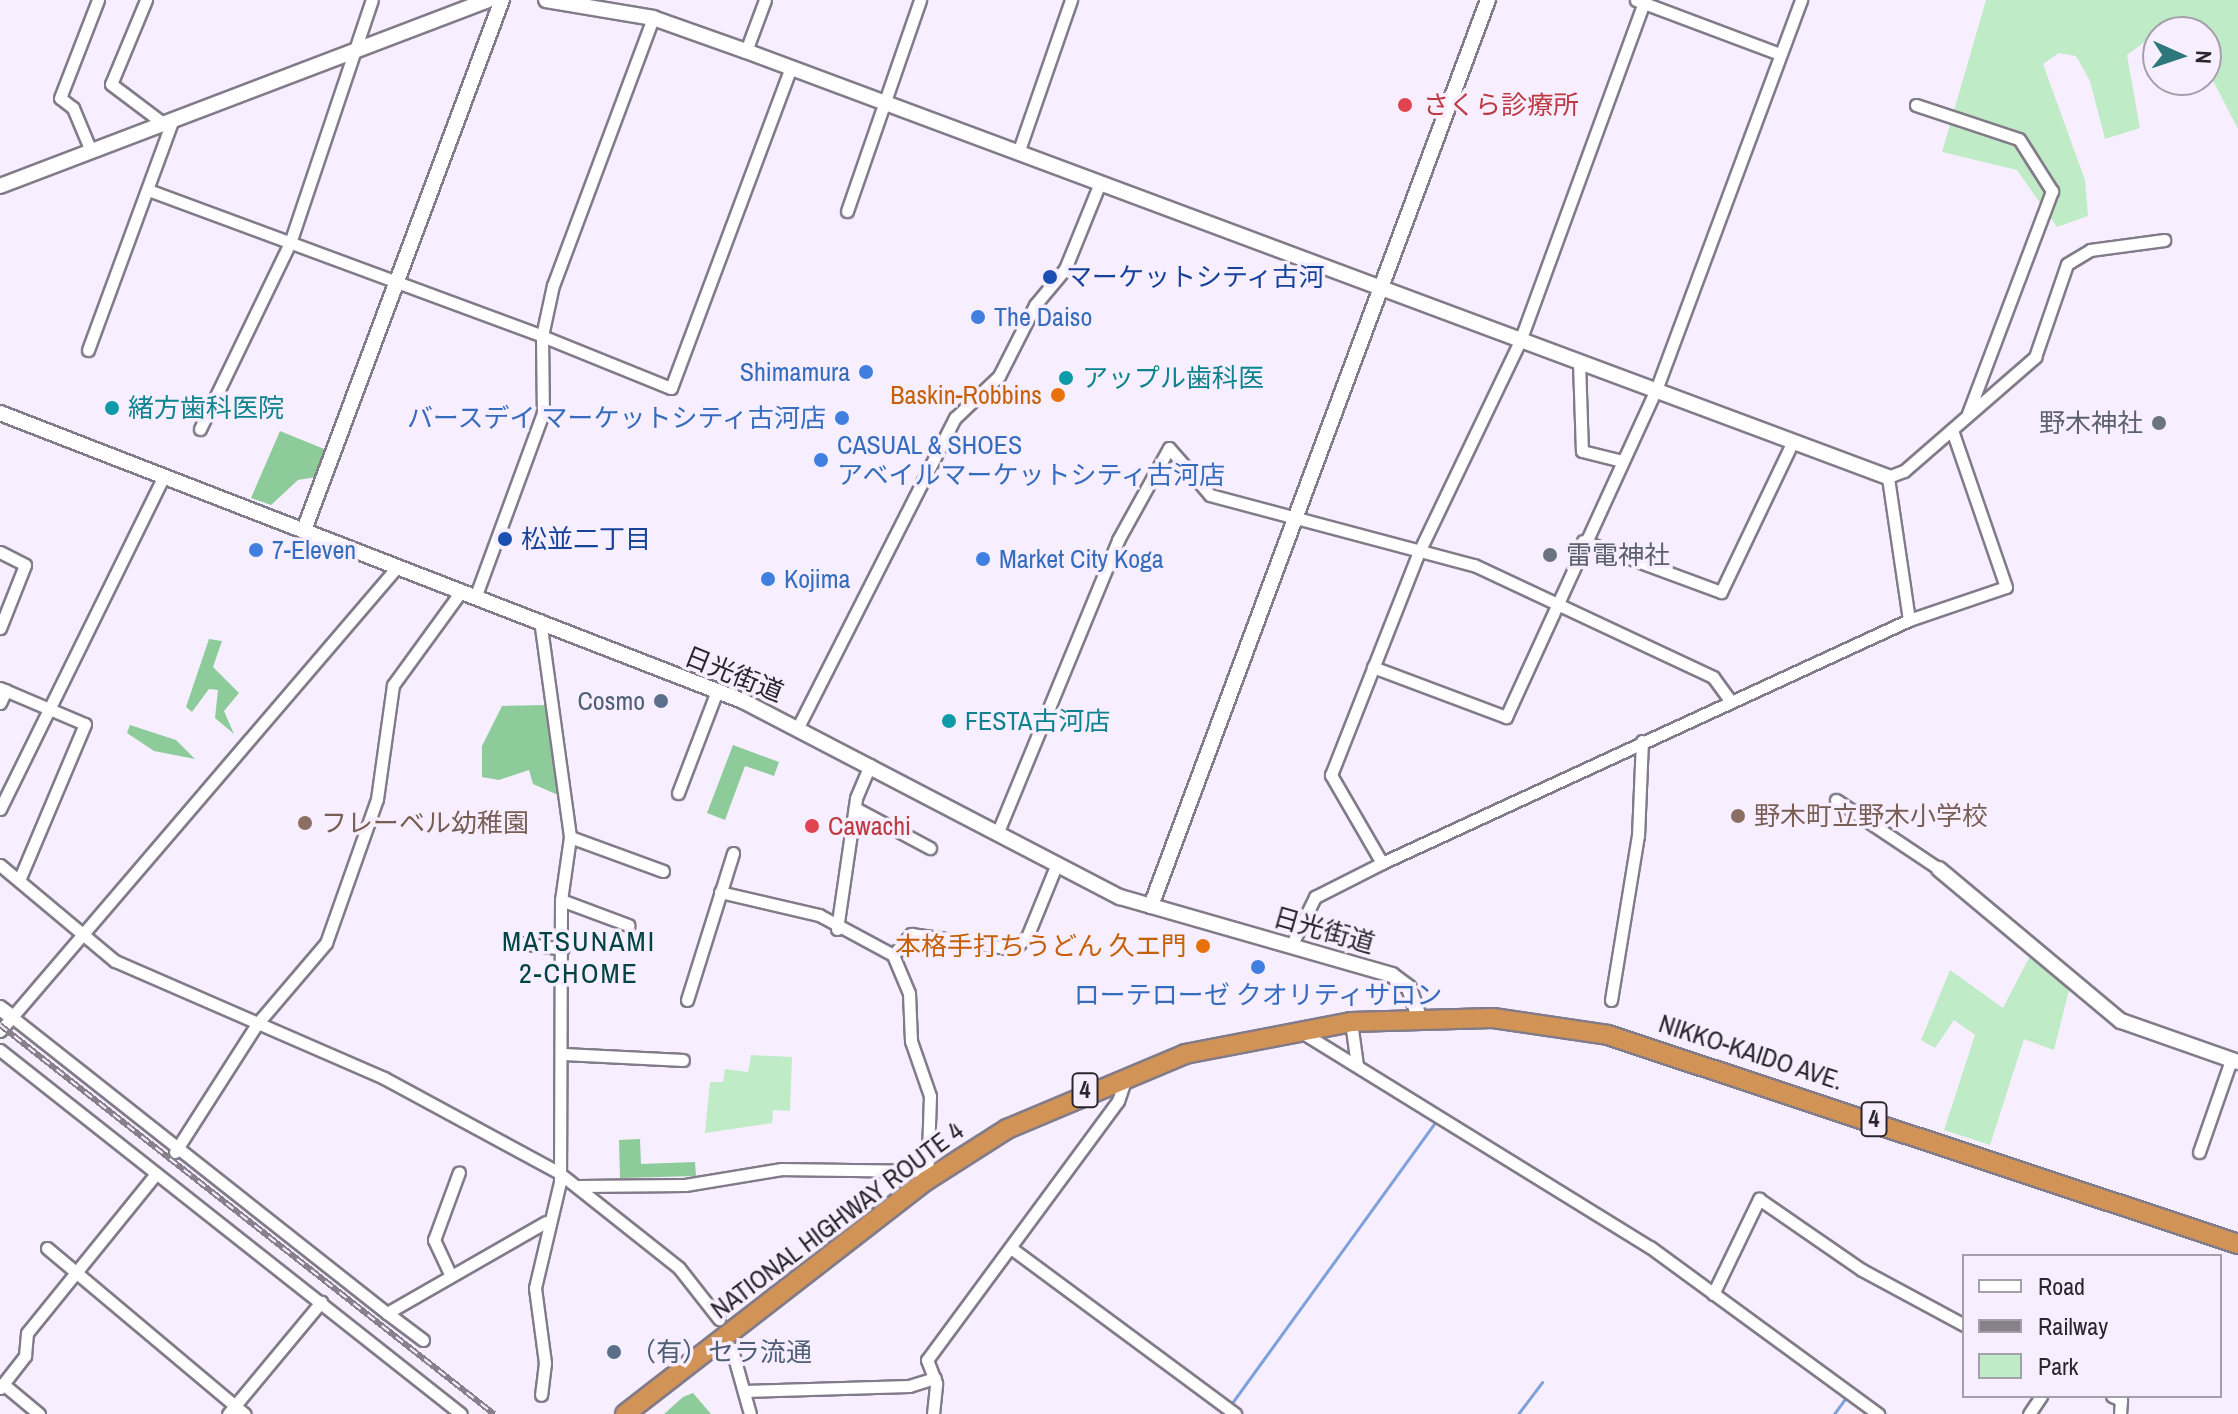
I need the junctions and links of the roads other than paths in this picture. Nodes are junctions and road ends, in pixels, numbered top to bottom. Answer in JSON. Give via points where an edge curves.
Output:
{"nodes":[{"id":1,"x":98,"y":0,"type":"edge"},
{"id":2,"x":146,"y":0,"type":"edge"},
{"id":3,"x":488,"y":0,"type":"edge"},
{"id":4,"x":502,"y":0,"type":"edge"},
{"id":5,"x":546,"y":0,"type":"edge"},
{"id":6,"x":765,"y":0,"type":"edge"},
{"id":7,"x":920,"y":0,"type":"edge"},
{"id":8,"x":1071,"y":0,"type":"edge"},
{"id":9,"x":1488,"y":0,"type":"edge"},
{"id":10,"x":1801,"y":0,"type":"edge"},
{"id":11,"x":1641,"y":1,"type":"edge"},
{"id":12,"x":375,"y":2,"type":"edge"},
{"id":13,"x":653,"y":18,"type":"junction"},
{"id":14,"x":361,"y":46,"type":"junction"},
{"id":15,"x":746,"y":51,"type":"junction"},
{"id":16,"x":1780,"y":54,"type":"junction"},
{"id":17,"x":791,"y":67,"type":"junction"},
{"id":18,"x":883,"y":102,"type":"junction"},
{"id":19,"x":1916,"y":105,"type":"dead end"},
{"id":20,"x":168,"y":121,"type":"junction"},
{"id":21,"x":91,"y":151,"type":"junction"},
{"id":22,"x":1018,"y":153,"type":"junction"},
{"id":23,"x":1100,"y":183,"type":"junction"},
{"id":24,"x":0,"y":186,"type":"edge"},
{"id":25,"x":151,"y":191,"type":"junction"},
{"id":26,"x":847,"y":211,"type":"dead end"},
{"id":27,"x":2164,"y":240,"type":"dead end"},
{"id":28,"x":290,"y":243,"type":"junction"},
{"id":29,"x":398,"y":282,"type":"junction"},
{"id":30,"x":1380,"y":288,"type":"junction"},
{"id":31,"x":542,"y":336,"type":"junction"},
{"id":32,"x":1520,"y":341,"type":"junction"},
{"id":33,"x":88,"y":350,"type":"dead end"},
{"id":34,"x":1579,"y":362,"type":"junction"},
{"id":35,"x":1656,"y":390,"type":"junction"},
{"id":36,"x":0,"y":413,"type":"edge"},
{"id":37,"x":1966,"y":417,"type":"junction"},
{"id":38,"x":200,"y":429,"type":"dead end"},
{"id":39,"x":1952,"y":430,"type":"junction"},
{"id":40,"x":1793,"y":441,"type":"junction"},
{"id":41,"x":1622,"y":461,"type":"junction"},
{"id":42,"x":164,"y":476,"type":"junction"},
{"id":43,"x":1888,"y":477,"type":"junction"},
{"id":44,"x":1294,"y":519,"type":"junction"},
{"id":45,"x":304,"y":530,"type":"junction"},
{"id":46,"x":1583,"y":541,"type":"junction"},
{"id":47,"x":0,"y":552,"type":"edge"},
{"id":48,"x":1418,"y":554,"type":"junction"},
{"id":49,"x":398,"y":566,"type":"junction"},
{"id":50,"x":469,"y":592,"type":"junction"},
{"id":51,"x":1555,"y":602,"type":"junction"},
{"id":52,"x":540,"y":620,"type":"junction"},
{"id":53,"x":1909,"y":620,"type":"junction"},
{"id":54,"x":0,"y":628,"type":"edge"},
{"id":55,"x":1373,"y":667,"type":"junction"},
{"id":56,"x":3,"y":689,"type":"edge"},
{"id":57,"x":717,"y":691,"type":"junction"},
{"id":58,"x":1731,"y":702,"type":"junction"},
{"id":59,"x":0,"y":703,"type":"edge"},
{"id":60,"x":45,"y":706,"type":"junction"},
{"id":61,"x":798,"y":727,"type":"junction"},
{"id":62,"x":1642,"y":741,"type":"junction"},
{"id":63,"x":870,"y":765,"type":"junction"},
{"id":64,"x":678,"y":793,"type":"dead end"},
{"id":65,"x":1836,"y":800,"type":"dead end"},
{"id":66,"x":855,"y":808,"type":"junction"},
{"id":67,"x":0,"y":809,"type":"edge"},
{"id":68,"x":997,"y":834,"type":"junction"},
{"id":69,"x":570,"y":837,"type":"junction"},
{"id":70,"x":930,"y":848,"type":"dead end"},
{"id":71,"x":733,"y":853,"type":"dead end"},
{"id":72,"x":1382,"y":863,"type":"junction"},
{"id":73,"x":0,"y":865,"type":"edge"},
{"id":74,"x":1056,"y":866,"type":"junction"},
{"id":75,"x":1939,"y":869,"type":"joint"},
{"id":76,"x":663,"y":871,"type":"dead end"},
{"id":77,"x":20,"y":878,"type":"junction"},
{"id":78,"x":720,"y":892,"type":"junction"},
{"id":79,"x":561,"y":900,"type":"junction"},
{"id":80,"x":1151,"y":906,"type":"junction"},
{"id":81,"x":628,"y":925,"type":"dead end"},
{"id":82,"x":837,"y":929,"type":"junction"},
{"id":83,"x":82,"y":934,"type":"junction"},
{"id":84,"x":514,"y":942,"type":"dead end"},
{"id":85,"x":1291,"y":946,"type":"junction"},
{"id":86,"x":563,"y":949,"type":"junction"},
{"id":87,"x":893,"y":955,"type":"junction"},
{"id":88,"x":687,"y":1000,"type":"dead end"},
{"id":89,"x":1611,"y":1000,"type":"dead end"},
{"id":90,"x":6,"y":1012,"type":"edge"},
{"id":91,"x":1419,"y":1017,"type":"junction"},
{"id":92,"x":1351,"y":1022,"type":"junction"},
{"id":93,"x":257,"y":1024,"type":"junction"},
{"id":94,"x":1295,"y":1030,"type":"junction"},
{"id":95,"x":0,"y":1031,"type":"edge"},
{"id":96,"x":0,"y":1050,"type":"edge"},
{"id":97,"x":564,"y":1054,"type":"junction"},
{"id":98,"x":683,"y":1060,"type":"dead end"},
{"id":99,"x":2235,"y":1061,"type":"edge"},
{"id":100,"x":1358,"y":1066,"type":"junction"},
{"id":101,"x":1125,"y":1073,"type":"junction"},
{"id":102,"x":175,"y":1152,"type":"junction"},
{"id":103,"x":2199,"y":1152,"type":"dead end"},
{"id":104,"x":459,"y":1172,"type":"dead end"},
{"id":105,"x":558,"y":1172,"type":"junction"},
{"id":106,"x":155,"y":1175,"type":"junction"},
{"id":107,"x":924,"y":1175,"type":"junction"},
{"id":108,"x":579,"y":1186,"type":"junction"},
{"id":109,"x":546,"y":1222,"type":"junction"},
{"id":110,"x":2238,"y":1244,"type":"edge"},
{"id":111,"x":47,"y":1248,"type":"dead end"},
{"id":112,"x":1011,"y":1248,"type":"junction"},
{"id":113,"x":76,"y":1274,"type":"junction"},
{"id":114,"x":450,"y":1274,"type":"junction"},
{"id":115,"x":1713,"y":1294,"type":"junction"},
{"id":116,"x":321,"y":1302,"type":"junction"},
{"id":117,"x":387,"y":1313,"type":"junction"},
{"id":118,"x":719,"y":1319,"type":"dead end"},
{"id":119,"x":1962,"y":1324,"type":"edge"},
{"id":120,"x":423,"y":1340,"type":"dead end"},
{"id":121,"x":732,"y":1350,"type":"dead end"},
{"id":122,"x":935,"y":1378,"type":"junction"},
{"id":123,"x":1,"y":1386,"type":"edge"},
{"id":124,"x":744,"y":1391,"type":"junction"},
{"id":125,"x":541,"y":1395,"type":"dead end"},
{"id":126,"x":231,"y":1410,"type":"edge"},
{"id":127,"x":39,"y":1414,"type":"edge"},
{"id":128,"x":245,"y":1414,"type":"edge"},
{"id":129,"x":461,"y":1414,"type":"edge"},
{"id":130,"x":625,"y":1414,"type":"edge"},
{"id":131,"x":750,"y":1414,"type":"edge"},
{"id":132,"x":933,"y":1414,"type":"edge"},
{"id":133,"x":1235,"y":1414,"type":"edge"},
{"id":134,"x":1878,"y":1414,"type":"edge"}],
"edges":[{"from":1,"to":21,"type":"street","via":[[60,98],[73,108]]},
{"from":2,"to":20,"type":"street","via":[[111,84]]},
{"from":3,"to":14,"type":"street"},
{"from":4,"to":29,"type":"street"},
{"from":5,"to":13,"type":"street"},
{"from":6,"to":15,"type":"street"},
{"from":7,"to":18,"type":"street"},
{"from":8,"to":22,"type":"street"},
{"from":9,"to":30,"type":"street"},
{"from":10,"to":16,"type":"street"},
{"from":11,"to":16,"type":"street"},
{"from":11,"to":32,"type":"street"},
{"from":12,"to":14,"type":"street"},
{"from":13,"to":15,"type":"street"},
{"from":13,"to":31,"type":"street","via":[[553,285]]},
{"from":14,"to":20,"type":"street"},
{"from":14,"to":28,"type":"street"},
{"from":15,"to":17,"type":"street"},
{"from":16,"to":35,"type":"street"},
{"from":17,"to":18,"type":"street"},
{"from":17,"to":31,"type":"street","via":[[671,388]]},
{"from":18,"to":22,"type":"street"},
{"from":18,"to":26,"type":"street"},
{"from":19,"to":37,"type":"street","via":[[2019,139],[2052,191]]},
{"from":20,"to":21,"type":"street"},
{"from":20,"to":25,"type":"street"},
{"from":21,"to":24,"type":"street"},
{"from":22,"to":23,"type":"street"},
{"from":23,"to":30,"type":"street"},
{"from":23,"to":61,"type":"street","via":[[1065,269],[1035,305],[999,376],[955,418]]},
{"from":25,"to":28,"type":"street"},
{"from":25,"to":33,"type":"street"},
{"from":27,"to":37,"type":"street","via":[[2090,250],[2067,264],[2035,357]]},
{"from":28,"to":29,"type":"street"},
{"from":28,"to":38,"type":"street"},
{"from":29,"to":31,"type":"street"},
{"from":29,"to":45,"type":"street"},
{"from":30,"to":32,"type":"street"},
{"from":30,"to":44,"type":"street"},
{"from":31,"to":50,"type":"street","via":[[543,413]]},
{"from":32,"to":34,"type":"street"},
{"from":32,"to":48,"type":"street"},
{"from":34,"to":35,"type":"street"},
{"from":34,"to":41,"type":"street","via":[[1582,451]]},
{"from":35,"to":40,"type":"street"},
{"from":35,"to":41,"type":"street"},
{"from":36,"to":42,"type":"street","name":"日光街道"},
{"from":37,"to":39,"type":"street"},
{"from":39,"to":43,"type":"street"},
{"from":39,"to":53,"type":"street","via":[[2006,587]]},
{"from":40,"to":43,"type":"street"},
{"from":40,"to":46,"type":"street","via":[[1721,592]]},
{"from":41,"to":46,"type":"street"},
{"from":42,"to":45,"type":"street","name":"日光街道"},
{"from":42,"to":60,"type":"street"},
{"from":43,"to":53,"type":"street"},
{"from":44,"to":48,"type":"street"},
{"from":44,"to":68,"type":"street","via":[[1210,495],[1169,448],[1118,540]]},
{"from":44,"to":80,"type":"street"},
{"from":45,"to":49,"type":"street","name":"日光街道"},
{"from":46,"to":51,"type":"street"},
{"from":47,"to":54,"type":"street","via":[[25,565]]},
{"from":48,"to":51,"type":"street","via":[[1474,565]]},
{"from":48,"to":55,"type":"street"},
{"from":49,"to":50,"type":"street","name":"日光街道"},
{"from":49,"to":83,"type":"street"},
{"from":50,"to":52,"type":"street","name":"日光街道"},
{"from":50,"to":93,"type":"street","via":[[393,685],[377,799],[326,943],[302,980]]},
{"from":51,"to":55,"type":"street","via":[[1506,717]]},
{"from":51,"to":58,"type":"street","via":[[1713,677]]},
{"from":52,"to":57,"type":"street","name":"日光街道"},
{"from":52,"to":69,"type":"street"},
{"from":53,"to":58,"type":"street"},
{"from":55,"to":72,"type":"street","via":[[1331,775]]},
{"from":56,"to":59,"type":"street"},
{"from":56,"to":60,"type":"street"},
{"from":57,"to":61,"type":"street","name":"日光街道"},
{"from":57,"to":64,"type":"street"},
{"from":58,"to":62,"type":"street"},
{"from":60,"to":67,"type":"street"},
{"from":60,"to":77,"type":"street","via":[[85,724]]},
{"from":61,"to":63,"type":"street","name":"日光街道"},
{"from":62,"to":72,"type":"street"},
{"from":62,"to":89,"type":"street","via":[[1638,836]]},
{"from":63,"to":66,"type":"street"},
{"from":63,"to":68,"type":"street","name":"日光街道"},
{"from":65,"to":75,"type":"street"},
{"from":66,"to":70,"type":"street"},
{"from":66,"to":82,"type":"street"},
{"from":68,"to":74,"type":"street","name":"日光街道"},
{"from":69,"to":76,"type":"street"},
{"from":69,"to":79,"type":"street"},
{"from":71,"to":78,"type":"street"},
{"from":72,"to":85,"type":"street","via":[[1315,897]]},
{"from":73,"to":77,"type":"street"},
{"from":74,"to":80,"type":"street","name":"日光街道"},
{"from":74,"to":87,"type":"street","via":[[1027,937],[1014,949],[911,934]]},
{"from":75,"to":99,"type":"street","via":[[2121,1021]]},
{"from":77,"to":83,"type":"street"},
{"from":78,"to":82,"type":"street","via":[[819,915]]},
{"from":78,"to":88,"type":"street"},
{"from":79,"to":81,"type":"street"},
{"from":79,"to":86,"type":"street"},
{"from":80,"to":85,"type":"street","name":"日光街道"},
{"from":82,"to":87,"type":"street"},
{"from":83,"to":90,"type":"street"},
{"from":83,"to":93,"type":"street","via":[[115,961]]},
{"from":84,"to":86,"type":"street"},
{"from":85,"to":91,"type":"street","name":"日光街道","via":[[1392,975],[1409,988]]},
{"from":86,"to":97,"type":"street"},
{"from":87,"to":107,"type":"street","via":[[909,993],[911,1041],[930,1096]]},
{"from":90,"to":95,"type":"street"},
{"from":90,"to":102,"type":"street"},
{"from":91,"to":92,"type":"highway","name":"NATIONAL HIGHWAY ROUTE 4","number":"4"},
{"from":91,"to":110,"type":"highway","name":"NIKKO-KAIDO AVE.","number":"4","via":[[1544,1023],[1691,1057]]},
{"from":92,"to":94,"type":"highway","name":"NATIONAL HIGHWAY ROUTE 4","number":"4"},
{"from":92,"to":100,"type":"street"},
{"from":93,"to":102,"type":"street"},
{"from":93,"to":105,"type":"street","via":[[384,1078]]},
{"from":94,"to":100,"type":"street"},
{"from":94,"to":101,"type":"highway","name":"NATIONAL HIGHWAY ROUTE 4","number":"4"},
{"from":96,"to":106,"type":"street"},
{"from":97,"to":98,"type":"street"},
{"from":97,"to":105,"type":"street"},
{"from":99,"to":103,"type":"street"},
{"from":100,"to":115,"type":"street"},
{"from":101,"to":107,"type":"highway","name":"NATIONAL HIGHWAY ROUTE 4","number":"4"},
{"from":101,"to":112,"type":"street","via":[[1118,1101]]},
{"from":102,"to":117,"type":"street"},
{"from":104,"to":114,"type":"street","via":[[434,1240]]},
{"from":105,"to":108,"type":"street"},
{"from":105,"to":109,"type":"street"},
{"from":106,"to":113,"type":"street"},
{"from":106,"to":116,"type":"street"},
{"from":107,"to":108,"type":"street","via":[[782,1169],[685,1185]]},
{"from":107,"to":130,"type":"highway","name":"NATIONAL HIGHWAY ROUTE 4","number":"4"},
{"from":108,"to":118,"type":"street","via":[[679,1268]]},
{"from":109,"to":114,"type":"street"},
{"from":109,"to":125,"type":"street","via":[[535,1288],[545,1363]]},
{"from":111,"to":113,"type":"street"},
{"from":112,"to":122,"type":"street","via":[[927,1360]]},
{"from":112,"to":133,"type":"street"},
{"from":113,"to":123,"type":"street","via":[[27,1333],[25,1356]]},
{"from":113,"to":126,"type":"street"},
{"from":114,"to":117,"type":"street"},
{"from":115,"to":119,"type":"street","via":[[1759,1199],[1862,1270]]},
{"from":115,"to":134,"type":"street"},
{"from":116,"to":126,"type":"street"},
{"from":116,"to":129,"type":"street"},
{"from":117,"to":120,"type":"street"},
{"from":121,"to":124,"type":"street"},
{"from":122,"to":124,"type":"street","via":[[909,1386]]},
{"from":122,"to":132,"type":"street"},
{"from":123,"to":127,"type":"street"},
{"from":124,"to":131,"type":"street"},
{"from":126,"to":128,"type":"street"}]}
